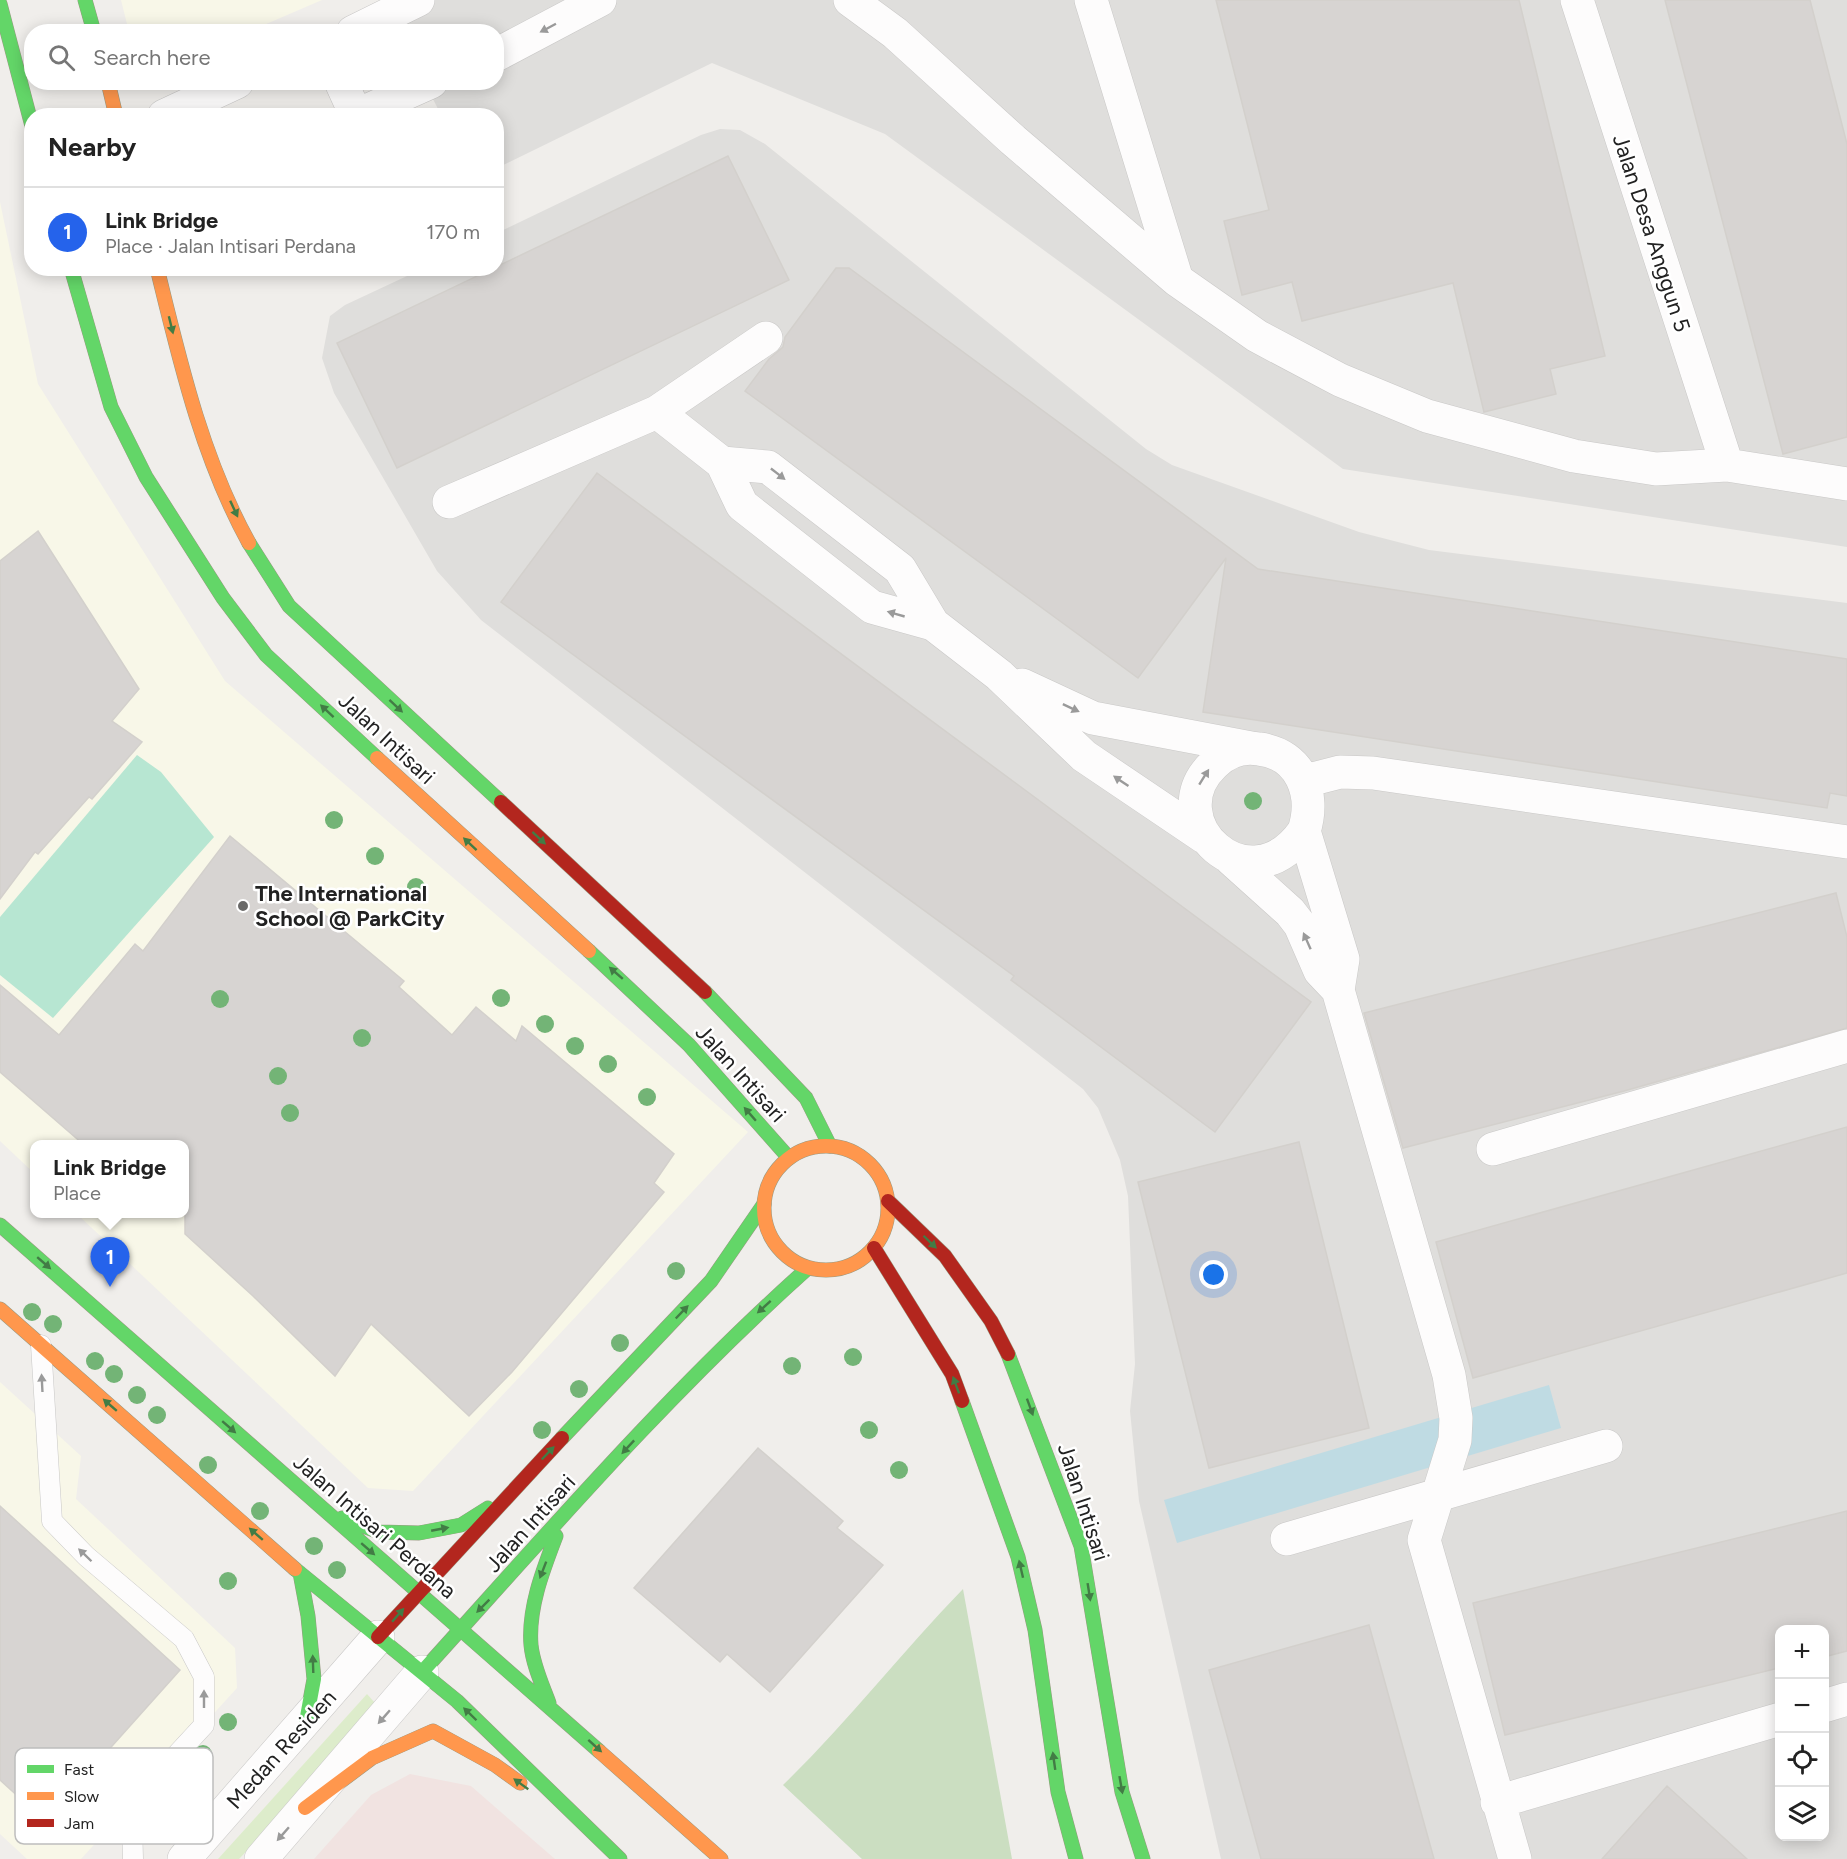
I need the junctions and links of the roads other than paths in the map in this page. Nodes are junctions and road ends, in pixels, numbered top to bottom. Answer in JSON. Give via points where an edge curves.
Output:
{"nodes":[{"id":1,"x":85,"y":0,"type":"edge"},
{"id":2,"x":418,"y":0,"type":"edge"},
{"id":3,"x":600,"y":0,"type":"edge"},
{"id":4,"x":850,"y":0,"type":"edge"},
{"id":5,"x":1091,"y":0,"type":"edge"},
{"id":6,"x":1577,"y":0,"type":"edge"},
{"id":7,"x":0,"y":4,"type":"edge"},
{"id":8,"x":92,"y":24,"type":"edge"},
{"id":9,"x":369,"y":24,"type":"edge"},
{"id":10,"x":504,"y":51,"type":"edge"},
{"id":11,"x":110,"y":90,"type":"edge"},
{"id":12,"x":220,"y":90,"type":"edge"},
{"id":13,"x":344,"y":90,"type":"edge"},
{"id":14,"x":413,"y":90,"type":"edge"},
{"id":15,"x":27,"y":108,"type":"edge"},
{"id":16,"x":114,"y":108,"type":"edge"},
{"id":17,"x":181,"y":108,"type":"edge"},
{"id":18,"x":352,"y":108,"type":"edge"},
{"id":19,"x":371,"y":108,"type":"edge"},
{"id":20,"x":73,"y":276,"type":"edge"},
{"id":21,"x":159,"y":276,"type":"edge"},
{"id":22,"x":1177,"y":280,"type":"junction"},
{"id":23,"x":766,"y":338,"type":"dead end"},
{"id":24,"x":657,"y":412,"type":"junction"},
{"id":25,"x":722,"y":463,"type":"junction"},
{"id":26,"x":1727,"y":465,"type":"junction"},
{"id":27,"x":1847,"y":484,"type":"edge"},
{"id":28,"x":449,"y":502,"type":"dead end"},
{"id":29,"x":933,"y":624,"type":"junction"},
{"id":30,"x":999,"y":675,"type":"junction"},
{"id":31,"x":1254,"y":748,"type":"junction"},
{"id":32,"x":1305,"y":781,"type":"junction"},
{"id":33,"x":1304,"y":831,"type":"junction"},
{"id":34,"x":1204,"y":837,"type":"junction"},
{"id":35,"x":1847,"y":842,"type":"edge"},
{"id":36,"x":1231,"y":859,"type":"junction"},
{"id":37,"x":1338,"y":990,"type":"junction"},
{"id":38,"x":1847,"y":1046,"type":"edge"},
{"id":39,"x":830,"y":1146,"type":"junction"},
{"id":40,"x":1493,"y":1149,"type":"dead end"},
{"id":41,"x":789,"y":1158,"type":"junction"},
{"id":42,"x":888,"y":1201,"type":"junction"},
{"id":43,"x":764,"y":1204,"type":"junction"},
{"id":44,"x":0,"y":1225,"type":"edge"},
{"id":45,"x":874,"y":1248,"type":"junction"},
{"id":46,"x":808,"y":1268,"type":"junction"},
{"id":47,"x":0,"y":1309,"type":"edge"},
{"id":48,"x":41,"y":1345,"type":"junction"},
{"id":49,"x":1606,"y":1446,"type":"dead end"},
{"id":50,"x":507,"y":1496,"type":"junction"},
{"id":51,"x":1438,"y":1496,"type":"junction"},
{"id":52,"x":323,"y":1510,"type":"junction"},
{"id":53,"x":564,"y":1515,"type":"junction"},
{"id":54,"x":1287,"y":1539,"type":"dead end"},
{"id":55,"x":300,"y":1573,"type":"junction"},
{"id":56,"x":418,"y":1592,"type":"junction"},
{"id":57,"x":460,"y":1628,"type":"junction"},
{"id":58,"x":378,"y":1637,"type":"junction"},
{"id":59,"x":422,"y":1672,"type":"junction"},
{"id":60,"x":1847,"y":1699,"type":"edge"},
{"id":61,"x":1829,"y":1704,"type":"edge"},
{"id":62,"x":551,"y":1707,"type":"junction"},
{"id":63,"x":1775,"y":1720,"type":"edge"},
{"id":64,"x":306,"y":1722,"type":"junction"},
{"id":65,"x":183,"y":1748,"type":"edge"},
{"id":66,"x":1497,"y":1802,"type":"junction"},
{"id":67,"x":305,"y":1808,"type":"junction"},
{"id":68,"x":213,"y":1826,"type":"edge"},
{"id":69,"x":602,"y":1842,"type":"junction"},
{"id":70,"x":133,"y":1844,"type":"edge"},
{"id":71,"x":197,"y":1844,"type":"edge"},
{"id":72,"x":133,"y":1859,"type":"edge"},
{"id":73,"x":184,"y":1859,"type":"edge"},
{"id":74,"x":261,"y":1859,"type":"edge"},
{"id":75,"x":620,"y":1859,"type":"edge"},
{"id":76,"x":721,"y":1859,"type":"edge"},
{"id":77,"x":1076,"y":1859,"type":"edge"},
{"id":78,"x":1143,"y":1859,"type":"edge"},
{"id":79,"x":1515,"y":1859,"type":"edge"}],
"edges":[{"from":1,"to":8,"type":"street"},
{"from":2,"to":9,"type":"street"},
{"from":3,"to":10,"type":"street","one_way":true},
{"from":4,"to":22,"type":"street","via":[[895,33]]},
{"from":5,"to":22,"type":"street"},
{"from":6,"to":26,"type":"street","name":"Jalan Desa Anggun 5"},
{"from":7,"to":15,"type":"street"},
{"from":11,"to":16,"type":"street"},
{"from":12,"to":17,"type":"street"},
{"from":13,"to":18,"type":"street"},
{"from":14,"to":19,"type":"street"},
{"from":41,"to":20,"type":"street","name":"Jalan Intisari","one_way":true,"via":[[689,1045],[621,978],[266,655],[223,598],[146,477],[111,406]]},
{"from":21,"to":39,"type":"street","name":"Jalan Intisari","one_way":true,"via":[[195,415],[264,574],[289,606],[701,988],[806,1098]]},
{"from":22,"to":26,"type":"street","via":[[1257,336],[1340,380],[1427,416],[1574,456],[1656,469]]},
{"from":23,"to":24,"type":"street"},
{"from":24,"to":25,"type":"street"},
{"from":24,"to":28,"type":"street"},
{"from":29,"to":25,"type":"street","one_way":true,"via":[[872,607],[742,505]]},
{"from":25,"to":29,"type":"street","one_way":true,"via":[[768,466],[900,569]]},
{"from":26,"to":27,"type":"street"},
{"from":29,"to":30,"type":"street"},
{"from":30,"to":31,"type":"street","one_way":true,"via":[[1093,718]]},
{"from":34,"to":30,"type":"street","one_way":true,"via":[[1084,756]]},
{"from":31,"to":32,"type":"street","via":[[1284,757]]},
{"from":34,"to":31,"type":"street","one_way":true,"via":[[1196,803],[1203,778],[1220,758],[1236,750]]},
{"from":32,"to":33,"type":"street","via":[[1310,814]]},
{"from":32,"to":35,"type":"street","via":[[1340,772],[1372,773]]},
{"from":33,"to":36,"type":"street","via":[[1281,855],[1265,862]]},
{"from":33,"to":37,"type":"street","via":[[1343,959]]},
{"from":34,"to":36,"type":"street"},
{"from":37,"to":36,"type":"street","one_way":true,"via":[[1320,970],[1290,912]]},
{"from":37,"to":51,"type":"street","via":[[1449,1375],[1456,1418],[1455,1440]]},
{"from":38,"to":40,"type":"street"},
{"from":39,"to":41,"type":"street","via":[[808,1148]]},
{"from":39,"to":42,"type":"street","via":[[851,1150],[869,1162],[882,1180]]},
{"from":41,"to":43,"type":"street","via":[[772,1179]]},
{"from":42,"to":45,"type":"street","via":[[886,1226]]},
{"from":42,"to":78,"type":"street","name":"Jalan Intisari","one_way":true,"via":[[945,1256],[991,1321],[1014,1366],[1081,1546],[1122,1792]]},
{"from":43,"to":46,"type":"street","via":[[766,1225],[775,1244],[789,1259]]},
{"from":50,"to":43,"type":"street","name":"Jalan Intisari","one_way":true,"via":[[711,1281]]},
{"from":44,"to":52,"type":"street","name":"Jalan Intisari Perdana","one_way":true},
{"from":45,"to":46,"type":"street","via":[[855,1264],[832,1270]]},
{"from":77,"to":45,"type":"street","one_way":true,"via":[[1058,1792],[1035,1630],[1018,1557],[952,1374]]},
{"from":46,"to":53,"type":"street","name":"Jalan Intisari","one_way":true,"via":[[735,1333]]},
{"from":47,"to":48,"type":"street"},
{"from":55,"to":48,"type":"street","one_way":true},
{"from":65,"to":48,"type":"lane","one_way":true,"via":[[204,1725],[204,1677],[184,1639],[86,1556],[52,1521]]},
{"from":49,"to":51,"type":"street"},
{"from":52,"to":50,"type":"street","one_way":true,"via":[[379,1532],[419,1533],[462,1525]]},
{"from":50,"to":56,"type":"street","name":"Jalan Intisari"},
{"from":51,"to":54,"type":"street"},
{"from":51,"to":66,"type":"street","via":[[1424,1540]]},
{"from":52,"to":56,"type":"street","name":"Jalan Intisari Perdana","one_way":true},
{"from":53,"to":57,"type":"street","name":"Jalan Intisari","one_way":true},
{"from":53,"to":62,"type":"street","one_way":true,"via":[[539,1579],[530,1642]]},
{"from":55,"to":58,"type":"street"},
{"from":64,"to":55,"type":"street","one_way":true,"via":[[314,1679]]},
{"from":56,"to":57,"type":"street","name":"Jalan Intisari Perdana"},
{"from":58,"to":56,"type":"street","name":"Jalan Intisari","one_way":true},
{"from":57,"to":59,"type":"street","name":"Jalan Intisari"},
{"from":57,"to":62,"type":"street","name":"Jalan Intisari Perdana"},
{"from":58,"to":59,"type":"street"},
{"from":58,"to":64,"type":"street","name":"Medan Residen"},
{"from":59,"to":67,"type":"street","one_way":true},
{"from":69,"to":59,"type":"street","one_way":true},
{"from":60,"to":61,"type":"street"},
{"from":62,"to":76,"type":"street","name":"Jalan Intisari Perdana","one_way":true},
{"from":63,"to":66,"type":"street"},
{"from":64,"to":68,"type":"street","name":"Medan Residen"},
{"from":66,"to":79,"type":"street"},
{"from":69,"to":67,"type":"street","one_way":true,"via":[[495,1765],[433,1731],[372,1758]]},
{"from":67,"to":74,"type":"street","one_way":true},
{"from":69,"to":75,"type":"street"},
{"from":72,"to":70,"type":"lane","one_way":true},
{"from":71,"to":73,"type":"street","name":"Medan Residen"}]}
